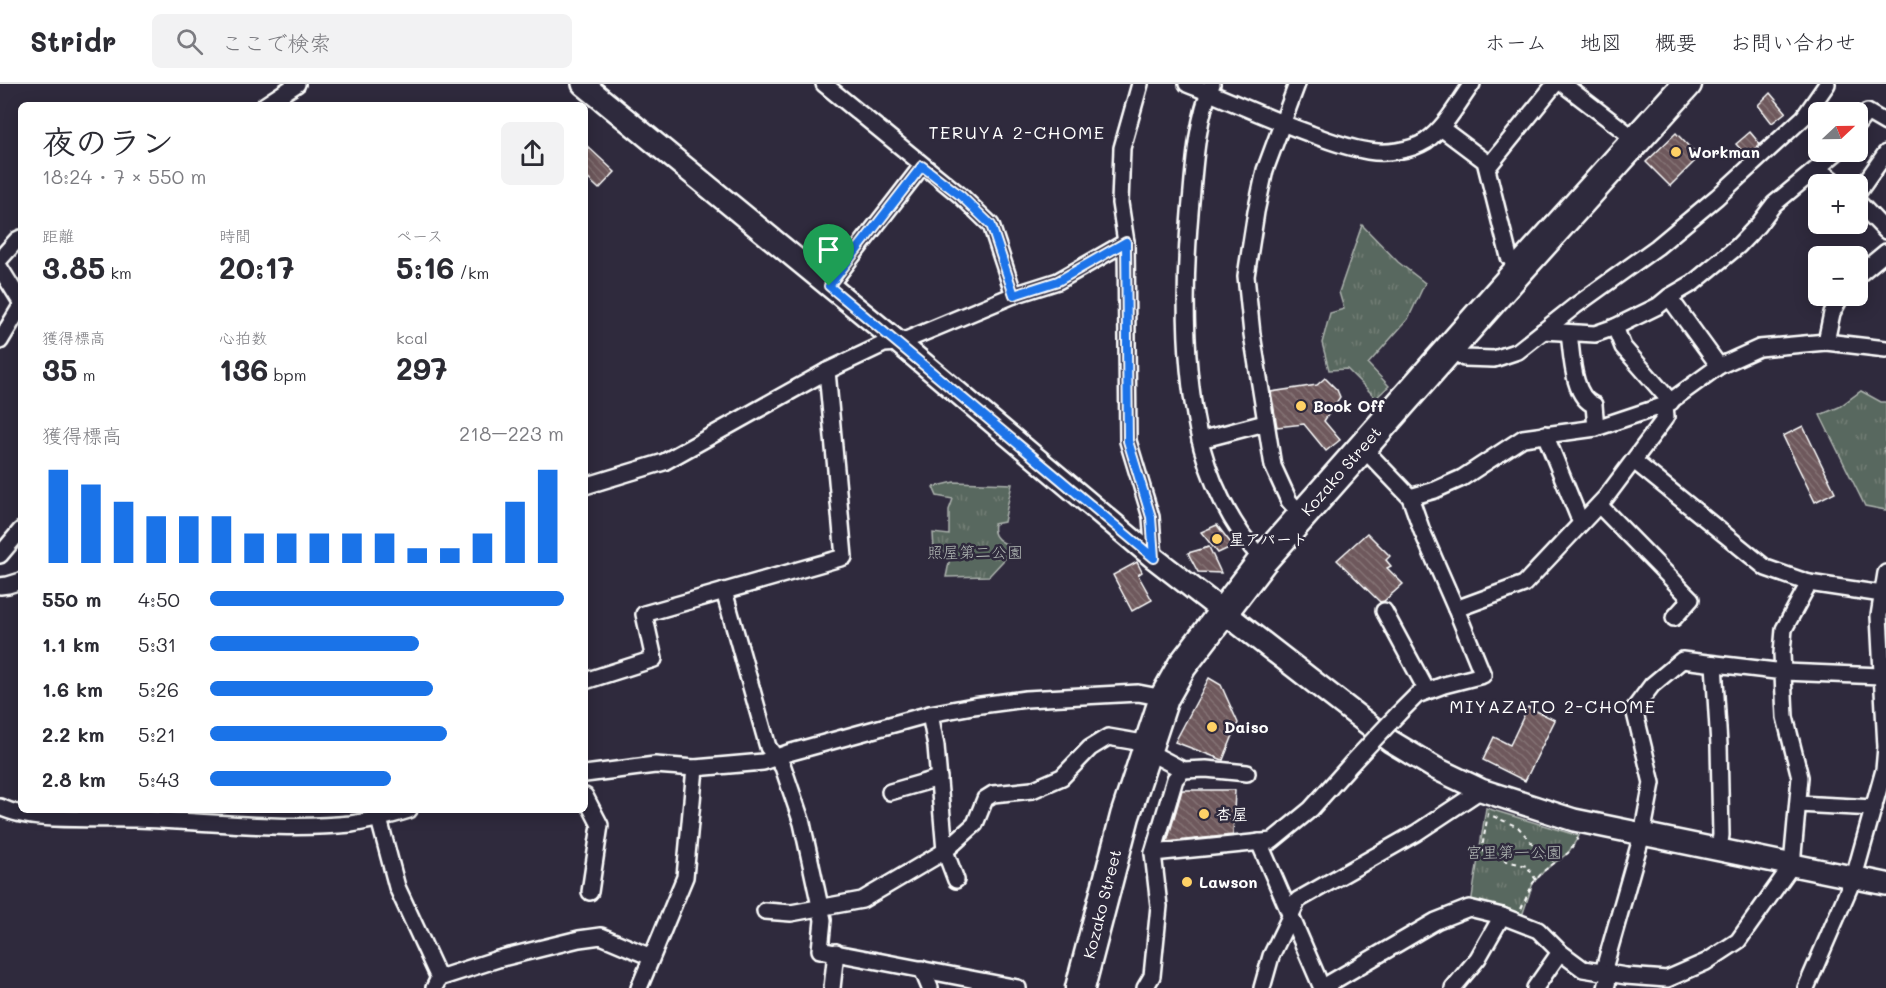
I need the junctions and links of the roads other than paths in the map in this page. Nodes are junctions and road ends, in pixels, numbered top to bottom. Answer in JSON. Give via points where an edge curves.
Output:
{"nodes":[{"id":1,"x":297,"y":84,"type":"edge"},
{"id":2,"x":584,"y":84,"type":"edge"},
{"id":3,"x":824,"y":84,"type":"edge"},
{"id":4,"x":1140,"y":84,"type":"edge"},
{"id":5,"x":1187,"y":84,"type":"edge"},
{"id":6,"x":1298,"y":84,"type":"edge"},
{"id":7,"x":1472,"y":84,"type":"edge"},
{"id":8,"x":1555,"y":84,"type":"edge"},
{"id":9,"x":1563,"y":84,"type":"edge"},
{"id":10,"x":1687,"y":84,"type":"edge"},
{"id":11,"x":1827,"y":84,"type":"edge"},
{"id":12,"x":1210,"y":88,"type":"edge"},
{"id":13,"x":272,"y":102,"type":"edge"},
{"id":14,"x":1868,"y":112,"type":"edge"},
{"id":15,"x":1281,"y":123,"type":"junction"},
{"id":16,"x":1886,"y":123,"type":"edge"},
{"id":17,"x":1439,"y":130,"type":"junction"},
{"id":18,"x":1636,"y":140,"type":"junction"},
{"id":19,"x":1886,"y":153,"type":"edge"},
{"id":20,"x":1826,"y":162,"type":"edge"},
{"id":21,"x":922,"y":166,"type":"junction"},
{"id":22,"x":1488,"y":167,"type":"junction"},
{"id":23,"x":1818,"y":169,"type":"junction"},
{"id":24,"x":1825,"y":174,"type":"edge"},
{"id":25,"x":1868,"y":178,"type":"edge"},
{"id":26,"x":1868,"y":212,"type":"edge"},
{"id":27,"x":1886,"y":231,"type":"edge"},
{"id":28,"x":18,"y":240,"type":"edge"},
{"id":29,"x":1126,"y":242,"type":"junction"},
{"id":30,"x":1886,"y":252,"type":"edge"},
{"id":31,"x":0,"y":259,"type":"edge"},
{"id":32,"x":1868,"y":267,"type":"edge"},
{"id":33,"x":0,"y":268,"type":"edge"},
{"id":34,"x":1520,"y":269,"type":"junction"},
{"id":35,"x":829,"y":286,"type":"junction"},
{"id":36,"x":1014,"y":295,"type":"junction"},
{"id":37,"x":1669,"y":297,"type":"junction"},
{"id":38,"x":18,"y":299,"type":"edge"},
{"id":39,"x":1836,"y":306,"type":"edge"},
{"id":40,"x":18,"y":309,"type":"edge"},
{"id":41,"x":1615,"y":327,"type":"junction"},
{"id":42,"x":1543,"y":331,"type":"junction"},
{"id":43,"x":1569,"y":333,"type":"junction"},
{"id":44,"x":0,"y":342,"type":"edge"},
{"id":45,"x":1826,"y":342,"type":"junction"},
{"id":46,"x":899,"y":343,"type":"junction"},
{"id":47,"x":1451,"y":347,"type":"junction"},
{"id":48,"x":1886,"y":349,"type":"edge"},
{"id":49,"x":1719,"y":366,"type":"junction"},
{"id":50,"x":827,"y":371,"type":"junction"},
{"id":51,"x":1668,"y":403,"type":"junction"},
{"id":52,"x":1265,"y":423,"type":"junction"},
{"id":53,"x":1596,"y":428,"type":"junction"},
{"id":54,"x":1545,"y":434,"type":"junction"},
{"id":55,"x":1200,"y":440,"type":"junction"},
{"id":56,"x":1362,"y":447,"type":"junction"},
{"id":57,"x":1634,"y":461,"type":"junction"},
{"id":58,"x":588,"y":485,"type":"edge"},
{"id":59,"x":1410,"y":497,"type":"junction"},
{"id":60,"x":1599,"y":505,"type":"junction"},
{"id":61,"x":1302,"y":515,"type":"junction"},
{"id":62,"x":1581,"y":523,"type":"junction"},
{"id":63,"x":18,"y":534,"type":"edge"},
{"id":64,"x":0,"y":555,"type":"edge"},
{"id":65,"x":1154,"y":558,"type":"junction"},
{"id":66,"x":1263,"y":560,"type":"junction"},
{"id":67,"x":1886,"y":573,"type":"edge"},
{"id":68,"x":18,"y":582,"type":"edge"},
{"id":69,"x":1809,"y":583,"type":"junction"},
{"id":70,"x":0,"y":585,"type":"edge"},
{"id":71,"x":724,"y":591,"type":"junction"},
{"id":72,"x":1882,"y":594,"type":"junction"},
{"id":73,"x":1456,"y":609,"type":"junction"},
{"id":74,"x":1384,"y":611,"type":"dead end"},
{"id":75,"x":1223,"y":612,"type":"junction"},
{"id":76,"x":1674,"y":618,"type":"dead end"},
{"id":77,"x":1714,"y":664,"type":"junction"},
{"id":78,"x":1784,"y":672,"type":"junction"},
{"id":79,"x":1881,"y":676,"type":"junction"},
{"id":80,"x":588,"y":680,"type":"edge"},
{"id":81,"x":1427,"y":691,"type":"junction"},
{"id":82,"x":1164,"y":698,"type":"junction"},
{"id":83,"x":930,"y":714,"type":"junction"},
{"id":84,"x":1886,"y":747,"type":"edge"},
{"id":85,"x":1148,"y":748,"type":"junction"},
{"id":86,"x":776,"y":758,"type":"junction"},
{"id":87,"x":695,"y":768,"type":"junction"},
{"id":88,"x":1183,"y":770,"type":"junction"},
{"id":89,"x":1247,"y":773,"type":"dead end"},
{"id":90,"x":588,"y":774,"type":"edge"},
{"id":91,"x":939,"y":778,"type":"junction"},
{"id":92,"x":1481,"y":790,"type":"junction"},
{"id":93,"x":890,"y":792,"type":"dead end"},
{"id":94,"x":588,"y":802,"type":"edge"},
{"id":95,"x":1798,"y":804,"type":"junction"},
{"id":96,"x":0,"y":807,"type":"edge"},
{"id":97,"x":1874,"y":808,"type":"junction"},
{"id":98,"x":18,"y":812,"type":"edge"},
{"id":99,"x":23,"y":813,"type":"edge"},
{"id":100,"x":399,"y":813,"type":"edge"},
{"id":101,"x":379,"y":819,"type":"junction"},
{"id":102,"x":1642,"y":835,"type":"junction"},
{"id":103,"x":1259,"y":842,"type":"junction"},
{"id":104,"x":945,"y":850,"type":"junction"},
{"id":105,"x":1719,"y":850,"type":"junction"},
{"id":106,"x":1153,"y":852,"type":"junction"},
{"id":107,"x":1792,"y":865,"type":"junction"},
{"id":108,"x":1854,"y":877,"type":"junction"},
{"id":109,"x":956,"y":880,"type":"dead end"},
{"id":110,"x":1886,"y":884,"type":"edge"},
{"id":111,"x":590,"y":891,"type":"dead end"},
{"id":112,"x":820,"y":908,"type":"junction"},
{"id":113,"x":765,"y":911,"type":"dead end"},
{"id":114,"x":1291,"y":915,"type":"junction"},
{"id":115,"x":1502,"y":916,"type":"junction"},
{"id":116,"x":836,"y":952,"type":"junction"},
{"id":117,"x":1560,"y":952,"type":"junction"},
{"id":118,"x":651,"y":957,"type":"junction"},
{"id":119,"x":921,"y":969,"type":"junction"},
{"id":120,"x":1607,"y":972,"type":"junction"},
{"id":121,"x":436,"y":983,"type":"edge"},
{"id":122,"x":1008,"y":987,"type":"edge"},
{"id":123,"x":639,"y":988,"type":"edge"},
{"id":124,"x":832,"y":988,"type":"edge"},
{"id":125,"x":930,"y":988,"type":"edge"},
{"id":126,"x":1080,"y":988,"type":"edge"},
{"id":127,"x":1144,"y":988,"type":"edge"},
{"id":128,"x":1262,"y":988,"type":"edge"},
{"id":129,"x":1322,"y":988,"type":"edge"},
{"id":130,"x":1328,"y":988,"type":"edge"},
{"id":131,"x":1453,"y":988,"type":"edge"},
{"id":132,"x":1535,"y":988,"type":"edge"},
{"id":133,"x":1606,"y":988,"type":"edge"},
{"id":134,"x":1806,"y":988,"type":"edge"}],
"edges":[{"from":1,"to":13,"type":"street"},
{"from":2,"to":35,"type":"street"},
{"from":3,"to":21,"type":"street"},
{"from":4,"to":29,"type":"street","via":[[1122,148],[1120,203]]},
{"from":5,"to":12,"type":"street"},
{"from":6,"to":15,"type":"street"},
{"from":7,"to":17,"type":"street"},
{"from":8,"to":22,"type":"street"},
{"from":9,"to":18,"type":"street"},
{"from":10,"to":18,"type":"highway","name":"Kozako Street"},
{"from":11,"to":42,"type":"street","via":[[1804,117],[1717,197],[1657,247]]},
{"from":12,"to":15,"type":"street"},
{"from":12,"to":55,"type":"street","via":[[1196,138],[1188,233],[1187,348]]},
{"from":14,"to":16,"type":"street"},
{"from":15,"to":17,"type":"street","via":[[1329,141],[1389,152],[1425,141]]},
{"from":15,"to":52,"type":"street","via":[[1265,170],[1246,276]]},
{"from":17,"to":22,"type":"street"},
{"from":18,"to":34,"type":"highway","name":"Kozako Street"},
{"from":19,"to":25,"type":"street"},
{"from":20,"to":23,"type":"street"},
{"from":21,"to":35,"type":"street"},
{"from":21,"to":36,"type":"street","via":[[991,225]]},
{"from":22,"to":34,"type":"street","via":[[1509,257]]},
{"from":23,"to":24,"type":"street"},
{"from":23,"to":37,"type":"street","via":[[1774,204],[1758,225],[1693,284]]},
{"from":26,"to":27,"type":"street"},
{"from":28,"to":31,"type":"street"},
{"from":29,"to":36,"type":"street","via":[[1058,281]]},
{"from":29,"to":65,"type":"street","via":[[1128,441],[1151,517]]},
{"from":30,"to":32,"type":"street"},
{"from":33,"to":38,"type":"street"},
{"from":34,"to":47,"type":"highway","name":"Kozako Street"},
{"from":35,"to":46,"type":"street"},
{"from":36,"to":46,"type":"street"},
{"from":37,"to":41,"type":"street"},
{"from":37,"to":49,"type":"street"},
{"from":39,"to":45,"type":"street"},
{"from":40,"to":44,"type":"street"},
{"from":41,"to":43,"type":"street","via":[[1595,334]]},
{"from":41,"to":51,"type":"street","via":[[1623,347]]},
{"from":42,"to":43,"type":"street"},
{"from":42,"to":47,"type":"street","via":[[1518,351],[1494,359],[1464,358]]},
{"from":43,"to":53,"type":"street","via":[[1578,386],[1594,405]]},
{"from":45,"to":48,"type":"street"},
{"from":45,"to":49,"type":"street","via":[[1759,348]]},
{"from":46,"to":50,"type":"street","via":[[884,344]]},
{"from":46,"to":65,"type":"street"},
{"from":47,"to":56,"type":"highway","name":"Kozako Street"},
{"from":49,"to":51,"type":"street"},
{"from":50,"to":58,"type":"street","via":[[664,462]]},
{"from":50,"to":71,"type":"street","via":[[844,557]]},
{"from":51,"to":53,"type":"street"},
{"from":51,"to":57,"type":"street","via":[[1666,417]]},
{"from":52,"to":55,"type":"street"},
{"from":52,"to":61,"type":"street","via":[[1273,466],[1289,501]]},
{"from":53,"to":54,"type":"street"},
{"from":54,"to":59,"type":"street","via":[[1522,438],[1461,477]]},
{"from":54,"to":62,"type":"street"},
{"from":55,"to":66,"type":"street","via":[[1215,485],[1233,521]]},
{"from":56,"to":59,"type":"street"},
{"from":56,"to":61,"type":"highway","name":"Kozako Street"},
{"from":57,"to":60,"type":"street"},
{"from":57,"to":69,"type":"street","via":[[1766,568]]},
{"from":59,"to":73,"type":"street"},
{"from":60,"to":62,"type":"street"},
{"from":60,"to":76,"type":"street","via":[[1691,599]]},
{"from":61,"to":66,"type":"highway","name":"Kozako Street"},
{"from":62,"to":73,"type":"street","via":[[1524,584]]},
{"from":63,"to":64,"type":"street"},
{"from":65,"to":75,"type":"street"},
{"from":66,"to":75,"type":"highway","name":"Kozako Street"},
{"from":67,"to":72,"type":"street"},
{"from":68,"to":70,"type":"street"},
{"from":69,"to":72,"type":"street"},
{"from":69,"to":78,"type":"street","via":[[1784,629]]},
{"from":71,"to":80,"type":"street","via":[[644,614],[654,659]]},
{"from":71,"to":86,"type":"street","via":[[768,747]]},
{"from":72,"to":79,"type":"street"},
{"from":73,"to":81,"type":"street","via":[[1483,675]]},
{"from":74,"to":81,"type":"street"},
{"from":75,"to":82,"type":"highway","name":"Kozako Street","via":[[1182,666]]},
{"from":75,"to":92,"type":"street","via":[[1390,741]]},
{"from":77,"to":78,"type":"street"},
{"from":77,"to":102,"type":"street","via":[[1682,660],[1652,685],[1634,709],[1652,783]]},
{"from":77,"to":105,"type":"street"},
{"from":78,"to":79,"type":"street"},
{"from":78,"to":95,"type":"street","via":[[1785,717],[1800,777]]},
{"from":79,"to":84,"type":"street"},
{"from":81,"to":103,"type":"street","bridge":true,"via":[[1398,714],[1311,809],[1272,841]]},
{"from":82,"to":83,"type":"street","via":[[1138,693],[1026,699]]},
{"from":82,"to":85,"type":"highway","name":"Kozako Street"},
{"from":83,"to":86,"type":"street"},
{"from":83,"to":91,"type":"street"},
{"from":84,"to":97,"type":"street"},
{"from":85,"to":88,"type":"street"},
{"from":85,"to":104,"type":"street","via":[[1108,737],[1090,748],[1062,777],[1032,790],[993,794],[985,799],[975,824]]},
{"from":85,"to":126,"type":"highway","name":"Kozako Street","via":[[1122,826]]},
{"from":86,"to":87,"type":"street"},
{"from":86,"to":112,"type":"street","via":[[783,767],[802,823]]},
{"from":87,"to":90,"type":"street","via":[[655,765]]},
{"from":87,"to":118,"type":"street","via":[[685,878]]},
{"from":88,"to":89,"type":"street"},
{"from":88,"to":106,"type":"street","via":[[1175,779]]},
{"from":91,"to":93,"type":"street"},
{"from":91,"to":104,"type":"street"},
{"from":92,"to":102,"type":"street","via":[[1574,820]]},
{"from":92,"to":114,"type":"street","via":[[1416,833],[1298,900]]},
{"from":94,"to":111,"type":"street","via":[[600,825]]},
{"from":95,"to":97,"type":"street"},
{"from":95,"to":107,"type":"street"},
{"from":96,"to":98,"type":"street"},
{"from":97,"to":108,"type":"street"},
{"from":99,"to":101,"type":"street","via":[[39,817],[309,826]]},
{"from":100,"to":101,"type":"street"},
{"from":101,"to":121,"type":"street","via":[[397,887]]},
{"from":102,"to":105,"type":"street"},
{"from":102,"to":120,"type":"street"},
{"from":103,"to":106,"type":"street"},
{"from":103,"to":114,"type":"street"},
{"from":104,"to":109,"type":"street"},
{"from":104,"to":112,"type":"street","via":[[862,900]]},
{"from":105,"to":107,"type":"street"},
{"from":106,"to":127,"type":"street","via":[[1159,906],[1152,976]]},
{"from":107,"to":108,"type":"street"},
{"from":107,"to":120,"type":"street","via":[[1738,941],[1706,962],[1666,979]]},
{"from":108,"to":110,"type":"street"},
{"from":108,"to":134,"type":"street"},
{"from":112,"to":113,"type":"street","via":[[791,913]]},
{"from":112,"to":116,"type":"street","via":[[820,950]]},
{"from":114,"to":128,"type":"street","via":[[1271,956]]},
{"from":114,"to":129,"type":"street"},
{"from":115,"to":117,"type":"street","via":[[1538,930]]},
{"from":115,"to":130,"type":"street","via":[[1469,908],[1436,921],[1330,983]]},
{"from":115,"to":131,"type":"street","via":[[1478,958]]},
{"from":116,"to":119,"type":"street"},
{"from":116,"to":124,"type":"street"},
{"from":117,"to":120,"type":"street","via":[[1583,969]]},
{"from":117,"to":132,"type":"street"},
{"from":118,"to":121,"type":"street","via":[[601,936],[498,959]]},
{"from":118,"to":123,"type":"street"},
{"from":119,"to":122,"type":"street"},
{"from":119,"to":125,"type":"street"},
{"from":120,"to":133,"type":"street"}]}
